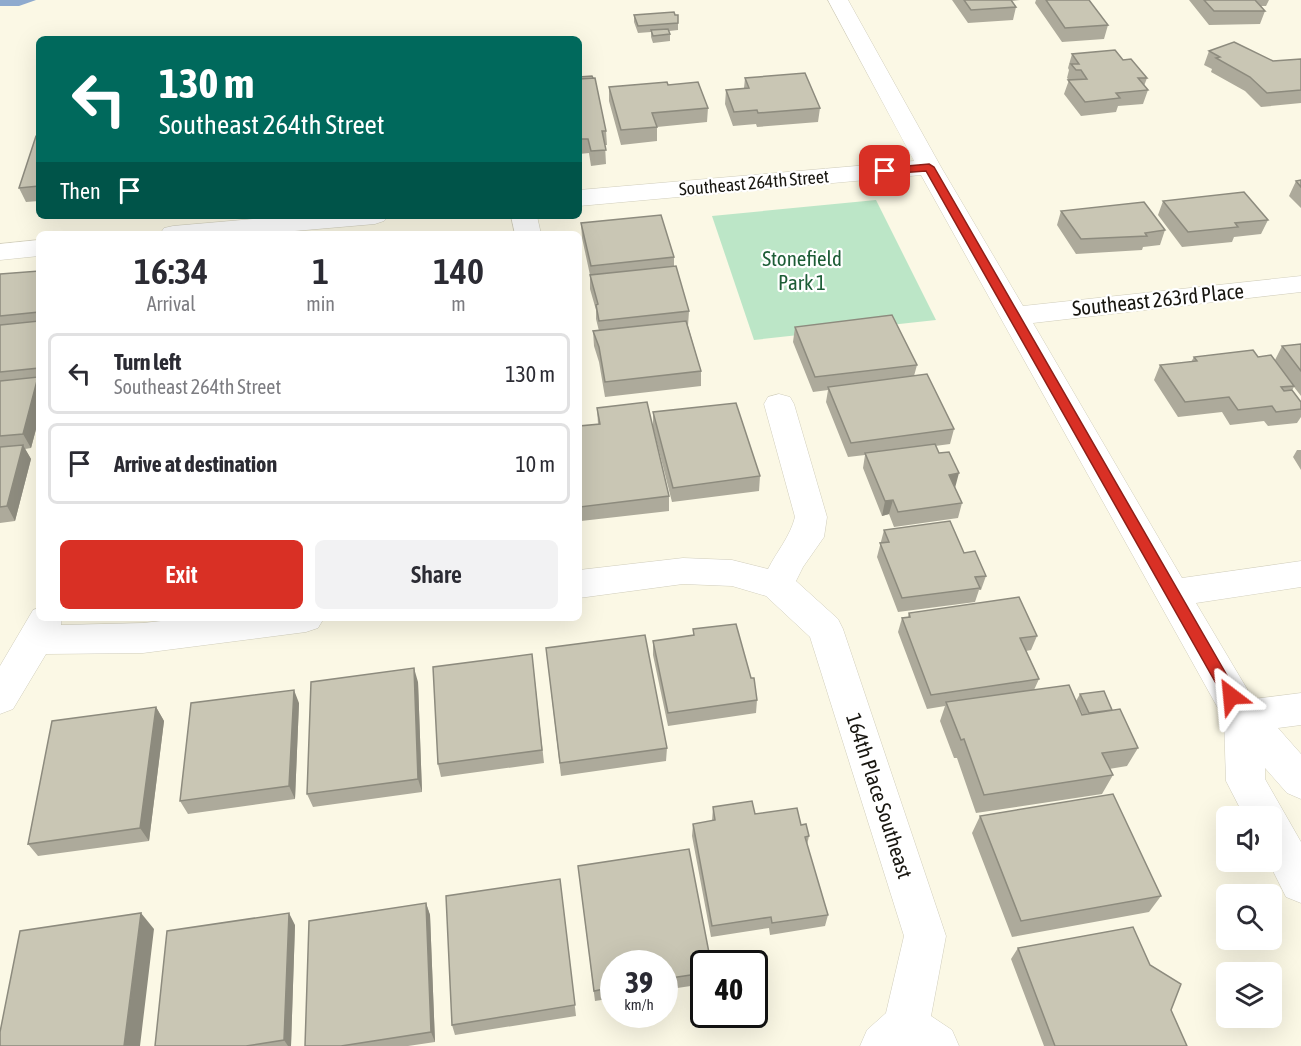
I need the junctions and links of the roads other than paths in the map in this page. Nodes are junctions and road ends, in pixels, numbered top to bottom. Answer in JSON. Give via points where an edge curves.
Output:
{"nodes":[{"id":1,"x":838,"y":0,"type":"edge"},
{"id":2,"x":929,"y":167,"type":"junction"},
{"id":3,"x":582,"y":198,"type":"edge"},
{"id":4,"x":341,"y":219,"type":"edge"},
{"id":5,"x":206,"y":231,"type":"edge"},
{"id":6,"x":36,"y":248,"type":"edge"},
{"id":7,"x":0,"y":252,"type":"edge"},
{"id":8,"x":1301,"y":284,"type":"edge"},
{"id":9,"x":1016,"y":316,"type":"junction"},
{"id":10,"x":779,"y":405,"type":"dead end"},
{"id":11,"x":1301,"y":574,"type":"edge"},
{"id":12,"x":582,"y":584,"type":"edge"},
{"id":13,"x":777,"y":585,"type":"junction"},
{"id":14,"x":1173,"y":592,"type":"junction"},
{"id":15,"x":282,"y":621,"type":"edge"},
{"id":16,"x":41,"y":629,"type":"edge"},
{"id":17,"x":0,"y":698,"type":"edge"},
{"id":18,"x":1301,"y":709,"type":"edge"},
{"id":19,"x":1243,"y":717,"type":"junction"},
{"id":20,"x":1301,"y":781,"type":"edge"},
{"id":21,"x":1259,"y":806,"type":"edge"},
{"id":22,"x":1282,"y":847,"type":"edge"},
{"id":23,"x":1301,"y":882,"type":"edge"},
{"id":24,"x":908,"y":1039,"type":"edge"}],
"edges":[{"from":1,"to":2,"type":"street"},
{"from":2,"to":3,"type":"street","name":"Southeast 264th Street"},
{"from":2,"to":9,"type":"street"},
{"from":4,"to":5,"type":"street"},
{"from":6,"to":7,"type":"street"},
{"from":8,"to":9,"type":"street","name":"Southeast 263rd Place"},
{"from":9,"to":14,"type":"street"},
{"from":10,"to":13,"type":"street","via":[[811,517],[807,537],[789,560]]},
{"from":11,"to":14,"type":"street"},
{"from":12,"to":13,"type":"street","via":[[683,571],[732,573]]},
{"from":13,"to":24,"type":"street","name":"164th Place Southeast","via":[[825,629],[925,936]]},
{"from":14,"to":19,"type":"street"},
{"from":15,"to":16,"type":"street","via":[[143,638]]},
{"from":16,"to":17,"type":"street"},
{"from":18,"to":19,"type":"street"},
{"from":19,"to":20,"type":"street"},
{"from":19,"to":21,"type":"street","via":[[1246,782]]},
{"from":22,"to":23,"type":"street"}]}
